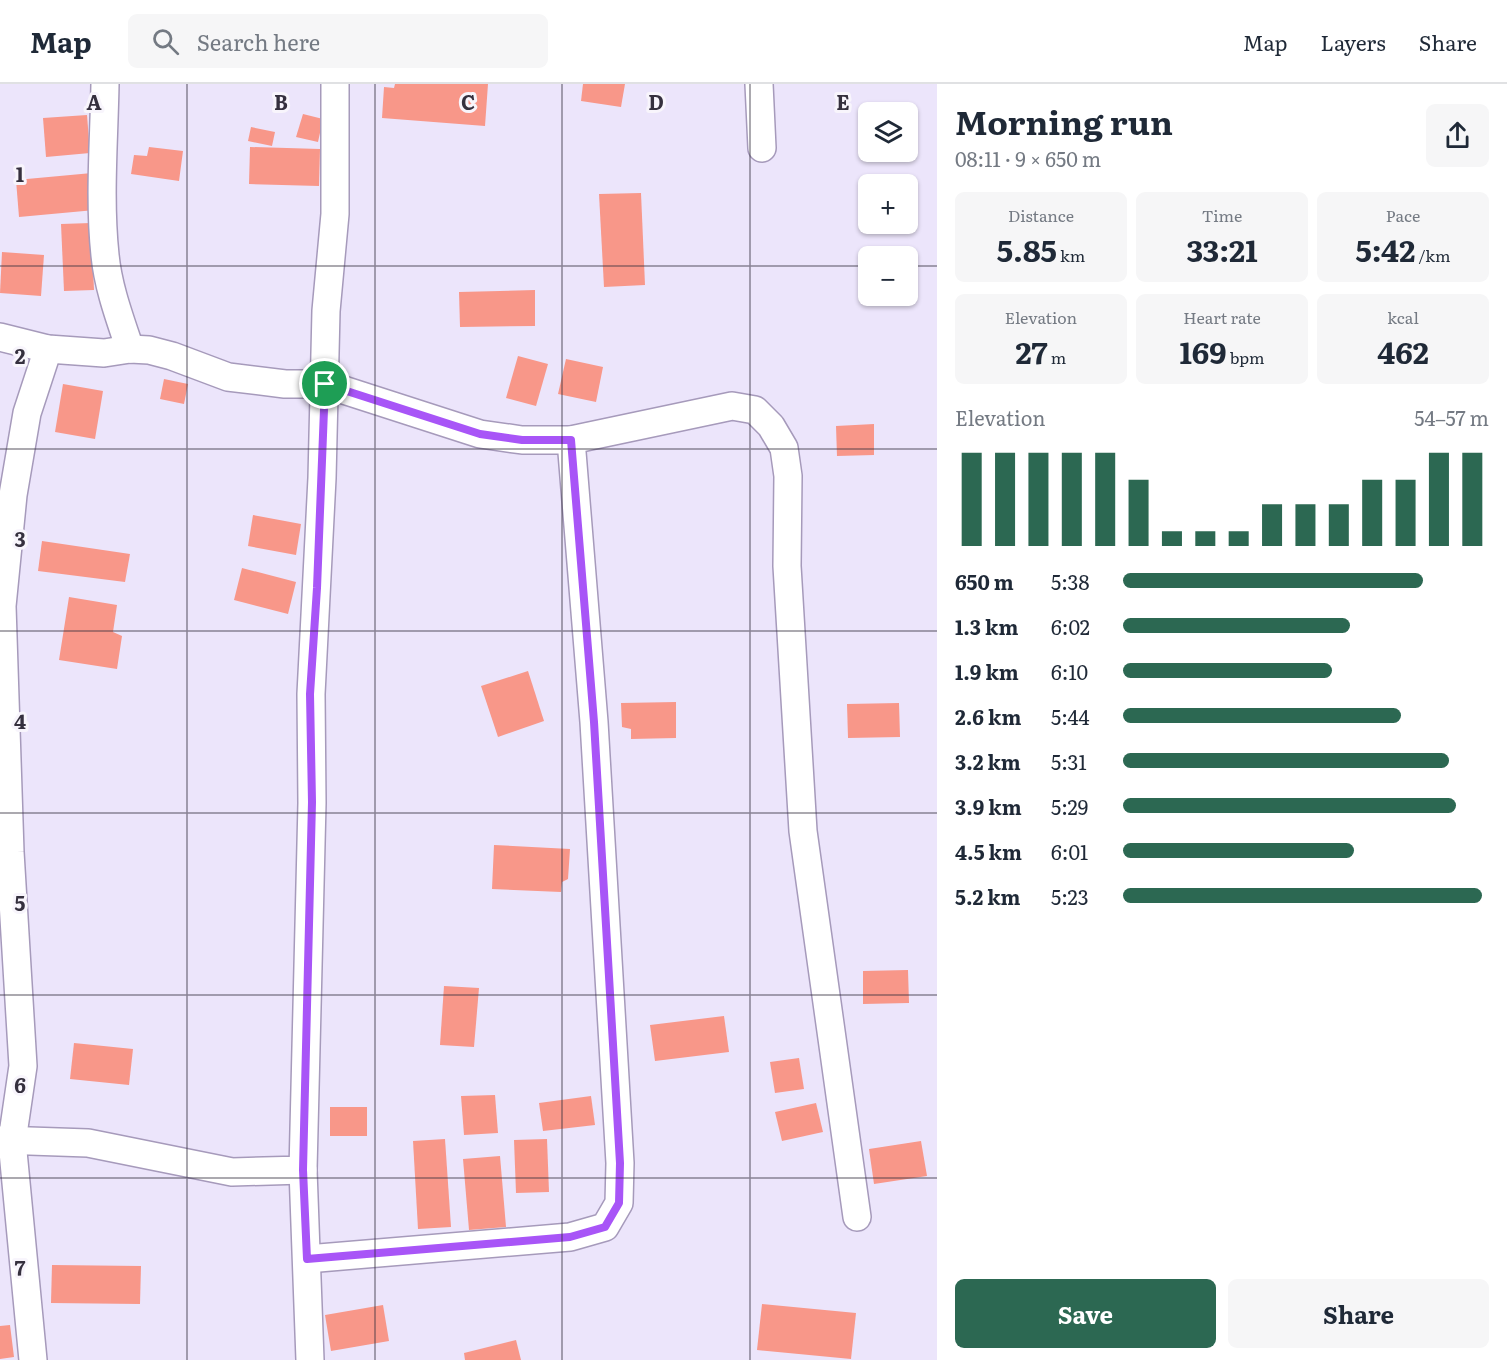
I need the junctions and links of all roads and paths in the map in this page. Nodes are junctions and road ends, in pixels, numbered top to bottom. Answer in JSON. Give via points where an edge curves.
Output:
{"nodes":[{"id":1,"x":105,"y":84,"type":"edge"},
{"id":2,"x":334,"y":84,"type":"edge"},
{"id":3,"x":759,"y":84,"type":"edge"},
{"id":4,"x":762,"y":148,"type":"dead end"},
{"id":5,"x":0,"y":337,"type":"edge"},
{"id":6,"x":130,"y":349,"type":"junction"},
{"id":7,"x":48,"y":350,"type":"junction"},
{"id":8,"x":325,"y":384,"type":"junction"},
{"id":9,"x":571,"y":440,"type":"junction"},
{"id":10,"x":6,"y":1141,"type":"edge"},
{"id":11,"x":303,"y":1170,"type":"junction"},
{"id":12,"x":856,"y":1217,"type":"dead end"},
{"id":13,"x":307,"y":1259,"type":"junction"},
{"id":14,"x":33,"y":1360,"type":"edge"},
{"id":15,"x":310,"y":1360,"type":"edge"}],
"edges":[{"from":1,"to":6,"type":"street","via":[[105,257]]},
{"from":2,"to":8,"type":"street","via":[[335,214],[326,311]]},
{"from":3,"to":4,"type":"street"},
{"from":5,"to":7,"type":"street"},
{"from":6,"to":7,"type":"street"},
{"from":6,"to":8,"type":"street","via":[[172,356],[228,377]]},
{"from":7,"to":10,"type":"street","via":[[27,413],[13,495],[2,606],[9,852],[23,1066]]},
{"from":8,"to":9,"type":"street","via":[[480,434],[522,440]]},
{"from":8,"to":11,"type":"street","via":[[310,694],[312,802]]},
{"from":9,"to":12,"type":"street","via":[[732,406],[755,410],[771,426],[784,448],[803,831]]},
{"from":9,"to":13,"type":"street","via":[[594,722],[620,1163],[619,1203],[605,1227],[570,1237]]},
{"from":10,"to":11,"type":"street","via":[[88,1143],[232,1172]]},
{"from":10,"to":14,"type":"street"},
{"from":11,"to":13,"type":"street"},
{"from":13,"to":15,"type":"street"}]}
